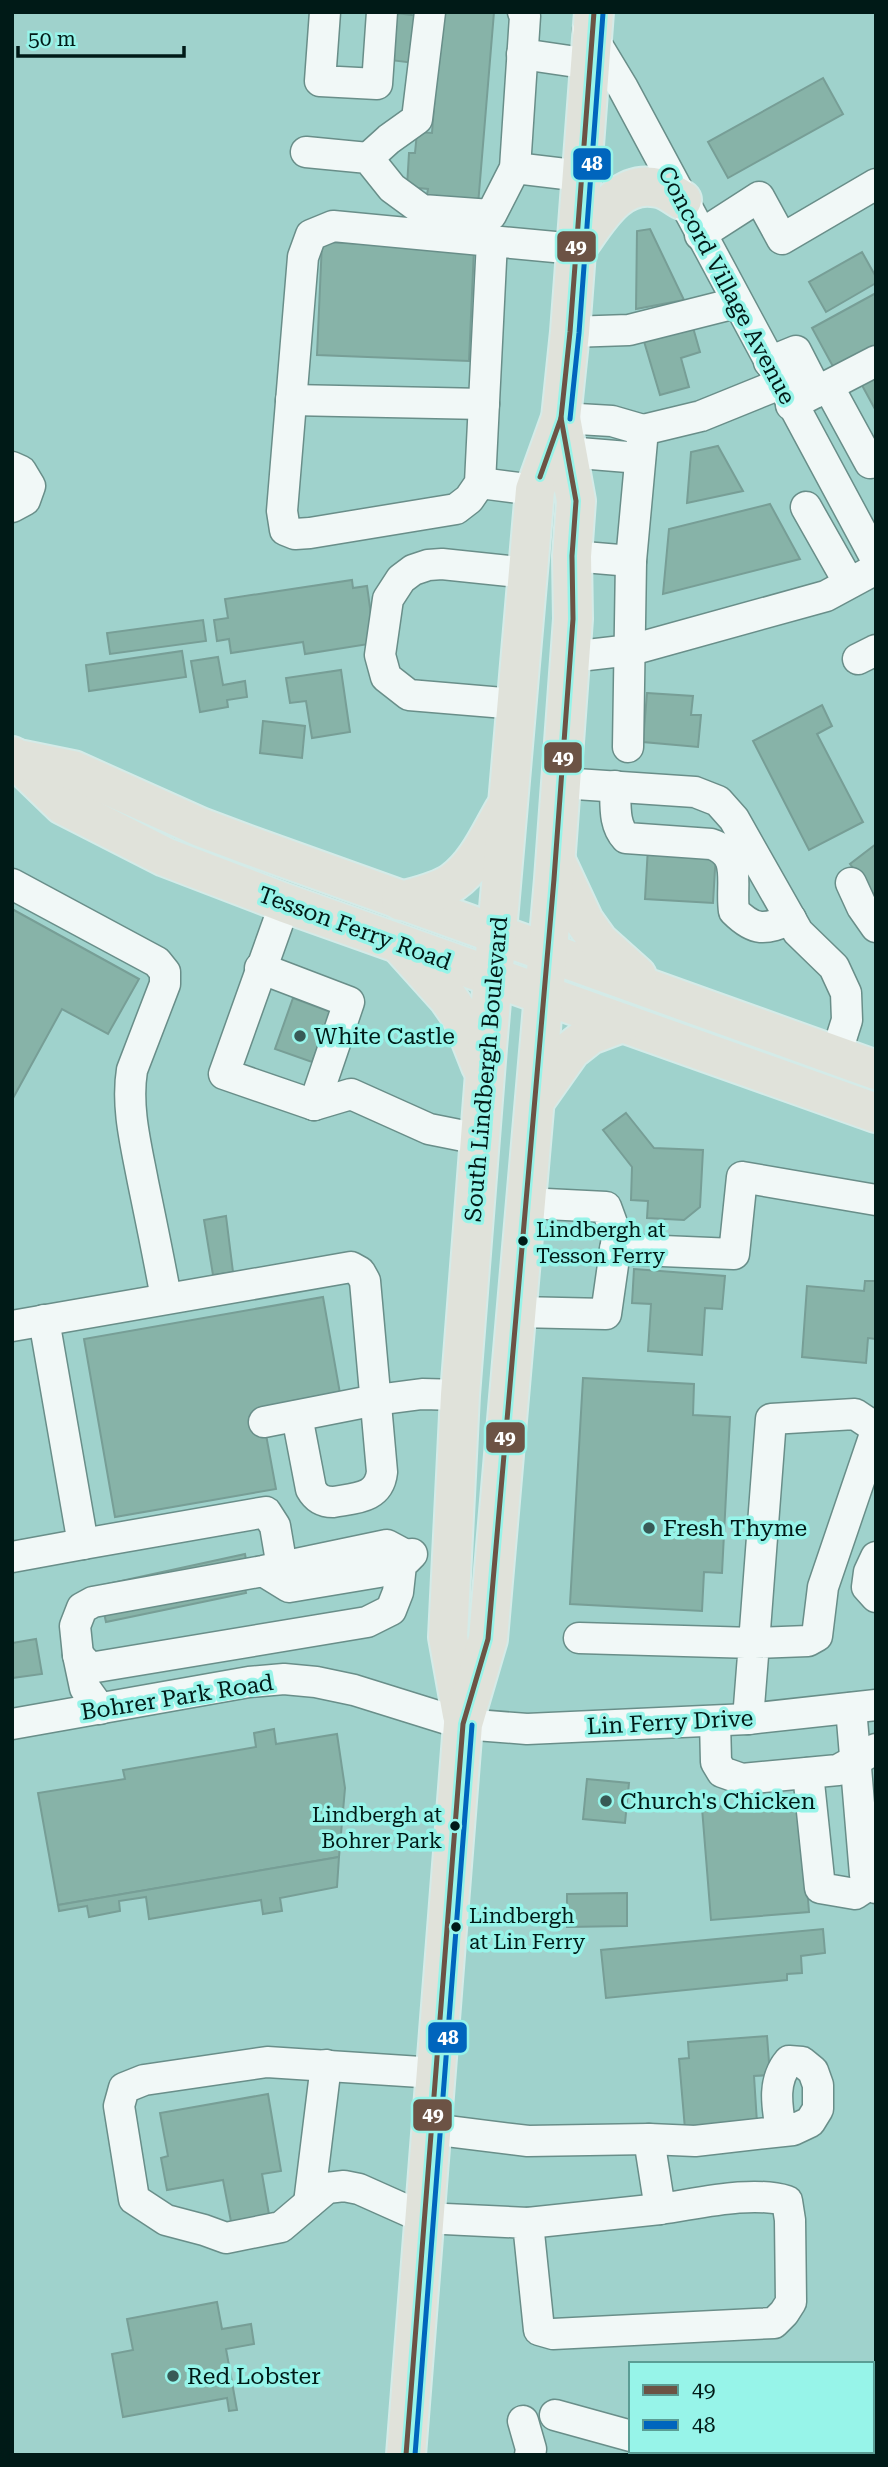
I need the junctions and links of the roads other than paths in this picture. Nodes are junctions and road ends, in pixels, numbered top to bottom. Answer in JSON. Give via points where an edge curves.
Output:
{"nodes":[{"id":1,"x":325,"y":12,"type":"edge"},
{"id":2,"x":382,"y":12,"type":"edge"},
{"id":3,"x":430,"y":12,"type":"edge"},
{"id":4,"x":523,"y":12,"type":"edge"},
{"id":5,"x":588,"y":32,"type":"edge"},
{"id":6,"x":522,"y":54,"type":"junction"},
{"id":7,"x":306,"y":152,"type":"dead end"},
{"id":8,"x":368,"y":158,"type":"junction"},
{"id":9,"x":514,"y":168,"type":"junction"},
{"id":10,"x":582,"y":176,"type":"junction"},
{"id":11,"x":876,"y":184,"type":"edge"},
{"id":12,"x":682,"y":200,"type":"junction"},
{"id":13,"x":701,"y":234,"type":"junction"},
{"id":14,"x":492,"y":242,"type":"junction"},
{"id":15,"x":576,"y":249,"type":"junction"},
{"id":16,"x":736,"y":303,"type":"junction"},
{"id":17,"x":570,"y":332,"type":"junction"},
{"id":18,"x":876,"y":361,"type":"edge"},
{"id":19,"x":797,"y":386,"type":"junction"},
{"id":20,"x":291,"y":400,"type":"junction"},
{"id":21,"x":484,"y":404,"type":"junction"},
{"id":22,"x":564,"y":435,"type":"junction"},
{"id":23,"x":642,"y":444,"type":"junction"},
{"id":24,"x":873,"y":462,"type":"edge"},
{"id":25,"x":12,"y":467,"type":"edge"},
{"id":26,"x":480,"y":483,"type":"junction"},
{"id":27,"x":834,"y":483,"type":"junction"},
{"id":28,"x":535,"y":489,"type":"junction"},
{"id":29,"x":12,"y":507,"type":"edge"},
{"id":30,"x":806,"y":507,"type":"dead end"},
{"id":31,"x":853,"y":518,"type":"junction"},
{"id":32,"x":821,"y":535,"type":"junction"},
{"id":33,"x":572,"y":556,"type":"junction"},
{"id":34,"x":876,"y":558,"type":"edge"},
{"id":35,"x":631,"y":561,"type":"junction"},
{"id":36,"x":876,"y":569,"type":"edge"},
{"id":37,"x":528,"y":573,"type":"junction"},
{"id":38,"x":849,"y":583,"type":"junction"},
{"id":39,"x":631,"y":650,"type":"junction"},
{"id":40,"x":570,"y":657,"type":"junction"},
{"id":41,"x":516,"y":704,"type":"junction"},
{"id":42,"x":628,"y":747,"type":"dead end"},
{"id":43,"x":13,"y":757,"type":"edge"},
{"id":44,"x":561,"y":783,"type":"junction"},
{"id":45,"x":615,"y":786,"type":"junction"},
{"id":46,"x":509,"y":802,"type":"junction"},
{"id":47,"x":555,"y":858,"type":"junction"},
{"id":48,"x":851,"y":883,"type":"dead end"},
{"id":49,"x":12,"y":884,"type":"edge"},
{"id":50,"x":401,"y":901,"type":"junction"},
{"id":51,"x":285,"y":903,"type":"junction"},
{"id":52,"x":791,"y":919,"type":"junction"},
{"id":53,"x":876,"y":927,"type":"edge"},
{"id":54,"x":497,"y":934,"type":"junction"},
{"id":55,"x":400,"y":945,"type":"junction"},
{"id":56,"x":547,"y":951,"type":"junction"},
{"id":57,"x":260,"y":968,"type":"junction"},
{"id":58,"x":493,"y":978,"type":"junction"},
{"id":59,"x":648,"y":987,"type":"junction"},
{"id":60,"x":543,"y":995,"type":"junction"},
{"id":61,"x":621,"y":1023,"type":"junction"},
{"id":62,"x":836,"y":1055,"type":"junction"},
{"id":63,"x":876,"y":1070,"type":"edge"},
{"id":64,"x":484,"y":1074,"type":"junction"},
{"id":65,"x":534,"y":1103,"type":"junction"},
{"id":66,"x":314,"y":1105,"type":"junction"},
{"id":67,"x":876,"y":1113,"type":"edge"},
{"id":68,"x":479,"y":1139,"type":"junction"},
{"id":69,"x":876,"y":1200,"type":"edge"},
{"id":70,"x":526,"y":1203,"type":"junction"},
{"id":71,"x":615,"y":1249,"type":"junction"},
{"id":72,"x":166,"y":1298,"type":"junction"},
{"id":73,"x":517,"y":1312,"type":"junction"},
{"id":74,"x":44,"y":1320,"type":"junction"},
{"id":75,"x":12,"y":1326,"type":"edge"},
{"id":76,"x":460,"y":1395,"type":"junction"},
{"id":77,"x":376,"y":1401,"type":"junction"},
{"id":78,"x":297,"y":1416,"type":"junction"},
{"id":79,"x":264,"y":1422,"type":"dead end"},
{"id":80,"x":83,"y":1544,"type":"junction"},
{"id":81,"x":407,"y":1554,"type":"junction"},
{"id":82,"x":453,"y":1555,"type":"junction"},
{"id":83,"x":12,"y":1557,"type":"edge"},
{"id":84,"x":876,"y":1557,"type":"edge"},
{"id":85,"x":273,"y":1569,"type":"junction"},
{"id":86,"x":876,"y":1597,"type":"edge"},
{"id":87,"x":290,"y":1635,"type":"junction"},
{"id":88,"x":579,"y":1638,"type":"dead end"},
{"id":89,"x":754,"y":1643,"type":"junction"},
{"id":90,"x":78,"y":1655,"type":"junction"},
{"id":91,"x":298,"y":1680,"type":"junction"},
{"id":92,"x":863,"y":1707,"type":"edge"},
{"id":93,"x":100,"y":1709,"type":"junction"},
{"id":94,"x":748,"y":1719,"type":"junction"},
{"id":95,"x":715,"y":1721,"type":"junction"},
{"id":96,"x":12,"y":1724,"type":"edge"},
{"id":97,"x":463,"y":1724,"type":"junction"},
{"id":98,"x":865,"y":1755,"type":"edge"},
{"id":99,"x":808,"y":1773,"type":"junction"},
{"id":100,"x":873,"y":1886,"type":"edge"},
{"id":101,"x":326,"y":2065,"type":"junction"},
{"id":102,"x":436,"y":2073,"type":"junction"},
{"id":103,"x":431,"y":2129,"type":"junction"},
{"id":104,"x":781,"y":2131,"type":"dead end"},
{"id":105,"x":649,"y":2139,"type":"junction"},
{"id":106,"x":309,"y":2203,"type":"junction"},
{"id":107,"x":660,"y":2209,"type":"junction"},
{"id":108,"x":424,"y":2218,"type":"junction"},
{"id":109,"x":528,"y":2223,"type":"junction"},
{"id":110,"x":555,"y":2415,"type":"dead end"},
{"id":111,"x":523,"y":2421,"type":"dead end"},
{"id":112,"x":629,"y":2435,"type":"edge"},
{"id":113,"x":406,"y":2455,"type":"edge"},
{"id":114,"x":530,"y":2455,"type":"edge"}],
"edges":[{"from":1,"to":2,"type":"street","via":[[320,81],[377,84]]},
{"from":3,"to":8,"type":"street","via":[[417,119]]},
{"from":4,"to":6,"type":"street"},
{"from":5,"to":6,"type":"street"},
{"from":5,"to":10,"type":"main road","name":"South Lindbergh Boulevard"},
{"from":5,"to":12,"type":"street","name":"Concord Village Avenue"},
{"from":6,"to":9,"type":"street"},
{"from":7,"to":8,"type":"street"},
{"from":8,"to":9,"type":"street","via":[[392,188],[422,210],[491,215]]},
{"from":9,"to":10,"type":"street"},
{"from":10,"to":15,"type":"main road","name":"South Lindbergh Boulevard"},
{"from":11,"to":13,"type":"street","via":[[782,239],[758,197]]},
{"from":12,"to":13,"type":"street","name":"Concord Village Avenue"},
{"from":12,"to":15,"type":"main road","via":[[659,188],[625,192],[611,202]]},
{"from":13,"to":16,"type":"street","name":"Concord Village Avenue"},
{"from":14,"to":15,"type":"street"},
{"from":14,"to":20,"type":"street","via":[[333,226],[312,235],[303,257]]},
{"from":14,"to":21,"type":"street"},
{"from":15,"to":17,"type":"main road","name":"South Lindbergh Boulevard"},
{"from":16,"to":17,"type":"street","via":[[629,330]]},
{"from":16,"to":19,"type":"street","name":"Concord Village Avenue"},
{"from":17,"to":22,"type":"main road","name":"South Lindbergh Boulevard"},
{"from":18,"to":19,"type":"street"},
{"from":19,"to":23,"type":"street","via":[[701,416]]},
{"from":19,"to":24,"type":"street"},
{"from":19,"to":27,"type":"street","name":"Concord Village Avenue"},
{"from":20,"to":21,"type":"street"},
{"from":20,"to":26,"type":"street","via":[[282,511],[285,530],[310,533],[456,509]]},
{"from":21,"to":26,"type":"street"},
{"from":22,"to":23,"type":"street"},
{"from":22,"to":28,"type":"main road","name":"South Lindbergh Boulevard"},
{"from":22,"to":33,"type":"main road","name":"South Lindbergh Boulevard","via":[[576,501]]},
{"from":23,"to":35,"type":"street"},
{"from":24,"to":27,"type":"street"},
{"from":25,"to":29,"type":"street","via":[[22,471],[30,486],[25,500]]},
{"from":26,"to":28,"type":"street"},
{"from":27,"to":31,"type":"street","name":"Concord Village Avenue"},
{"from":28,"to":37,"type":"main road","name":"South Lindbergh Boulevard"},
{"from":30,"to":32,"type":"street"},
{"from":31,"to":32,"type":"street"},
{"from":31,"to":34,"type":"street","name":"Concord Village Avenue"},
{"from":32,"to":38,"type":"street"},
{"from":33,"to":35,"type":"street"},
{"from":33,"to":40,"type":"main road","name":"South Lindbergh Boulevard"},
{"from":35,"to":39,"type":"street"},
{"from":36,"to":38,"type":"street"},
{"from":37,"to":41,"type":"main road","name":"South Lindbergh Boulevard"},
{"from":37,"to":41,"type":"street","via":[[442,564],[413,570],[387,599],[380,655],[386,677],[409,695]]},
{"from":38,"to":39,"type":"street","via":[[825,596]]},
{"from":39,"to":40,"type":"street"},
{"from":39,"to":42,"type":"street"},
{"from":40,"to":44,"type":"main road","name":"South Lindbergh Boulevard"},
{"from":41,"to":46,"type":"main road","name":"South Lindbergh Boulevard"},
{"from":43,"to":50,"type":"main road","name":"Tesson Ferry Road","via":[[73,770],[200,827]]},
{"from":43,"to":51,"type":"main road","name":"Tesson Ferry Road","via":[[63,805],[165,857]]},
{"from":44,"to":45,"type":"street"},
{"from":44,"to":47,"type":"main road","name":"South Lindbergh Boulevard"},
{"from":45,"to":52,"type":"street","via":[[695,792],[718,801],[734,819]]},
{"from":45,"to":52,"type":"street","via":[[617,822],[626,838],[722,848],[734,870],[734,911],[755,927],[770,928]]},
{"from":46,"to":50,"type":"main road","via":[[465,871],[453,882]]},
{"from":46,"to":54,"type":"main road","name":"South Lindbergh Boulevard"},
{"from":47,"to":56,"type":"main road","name":"South Lindbergh Boulevard"},
{"from":47,"to":59,"type":"main road","via":[[584,921],[599,942]]},
{"from":48,"to":53,"type":"street"},
{"from":49,"to":72,"type":"street","via":[[157,962],[165,972],[165,984],[132,1070],[130,1106]]},
{"from":50,"to":54,"type":"main road","name":"Tesson Ferry Road"},
{"from":51,"to":55,"type":"main road","name":"Tesson Ferry Road"},
{"from":51,"to":57,"type":"street"},
{"from":52,"to":62,"type":"street","via":[[798,932],[835,967],[846,993],[847,1020]]},
{"from":54,"to":56,"type":"main road","name":"Tesson Ferry Road"},
{"from":54,"to":58,"type":"main road","name":"South Lindbergh Boulevard"},
{"from":55,"to":58,"type":"main road","name":"Tesson Ferry Road"},
{"from":55,"to":64,"type":"main road","via":[[449,998]]},
{"from":56,"to":59,"type":"main road","name":"Tesson Ferry Road"},
{"from":56,"to":60,"type":"main road","name":"South Lindbergh Boulevard"},
{"from":57,"to":66,"type":"street","via":[[349,1002]]},
{"from":57,"to":66,"type":"street","via":[[224,1074]]},
{"from":58,"to":60,"type":"main road","name":"Tesson Ferry Road"},
{"from":58,"to":64,"type":"main road","name":"South Lindbergh Boulevard"},
{"from":59,"to":62,"type":"main road","name":"Tesson Ferry Road"},
{"from":60,"to":61,"type":"main road","name":"Tesson Ferry Road"},
{"from":60,"to":65,"type":"main road","name":"South Lindbergh Boulevard"},
{"from":61,"to":65,"type":"main road","via":[[570,1049]]},
{"from":61,"to":67,"type":"main road","name":"Tesson Ferry Road"},
{"from":62,"to":63,"type":"main road","name":"Tesson Ferry Road"},
{"from":64,"to":68,"type":"main road","name":"South Lindbergh Boulevard"},
{"from":65,"to":70,"type":"main road","name":"South Lindbergh Boulevard"},
{"from":66,"to":68,"type":"street","via":[[351,1094],[429,1129]]},
{"from":68,"to":76,"type":"main road","name":"South Lindbergh Boulevard"},
{"from":69,"to":71,"type":"street","via":[[742,1177],[734,1254]]},
{"from":70,"to":71,"type":"street","via":[[606,1207],[617,1237]]},
{"from":70,"to":73,"type":"main road","name":"South Lindbergh Boulevard"},
{"from":71,"to":73,"type":"street","via":[[606,1314]]},
{"from":72,"to":74,"type":"street"},
{"from":72,"to":77,"type":"street","via":[[355,1269],[365,1281]]},
{"from":73,"to":97,"type":"main road","name":"South Lindbergh Boulevard","via":[[488,1639]]},
{"from":74,"to":75,"type":"street"},
{"from":74,"to":80,"type":"street"},
{"from":76,"to":77,"type":"street","via":[[422,1394]]},
{"from":76,"to":82,"type":"main road","name":"South Lindbergh Boulevard"},
{"from":77,"to":78,"type":"street"},
{"from":77,"to":78,"type":"street","via":[[382,1472],[370,1495],[328,1502],[316,1497]]},
{"from":78,"to":79,"type":"street"},
{"from":80,"to":83,"type":"street"},
{"from":80,"to":85,"type":"street","via":[[266,1512],[275,1526]]},
{"from":81,"to":82,"type":"street"},
{"from":81,"to":85,"type":"street","via":[[387,1545]]},
{"from":81,"to":87,"type":"street","via":[[391,1610],[367,1622]]},
{"from":82,"to":97,"type":"main road","name":"South Lindbergh Boulevard","via":[[448,1637]]},
{"from":84,"to":86,"type":"street","via":[[867,1587]]},
{"from":85,"to":90,"type":"street","via":[[93,1602],[82,1608],[75,1626]]},
{"from":87,"to":90,"type":"street","via":[[90,1668]]},
{"from":87,"to":91,"type":"street"},
{"from":88,"to":89,"type":"street"},
{"from":89,"to":89,"type":"street","via":[[771,1419],[855,1414],[873,1426],[874,1437],[823,1587],[817,1636],[808,1641]]},
{"from":89,"to":94,"type":"street"},
{"from":90,"to":93,"type":"street","via":[[85,1688]]},
{"from":91,"to":93,"type":"street","name":"Bohrer Park Road","via":[[249,1682]]},
{"from":91,"to":97,"type":"street","name":"Bohrer Park Road","via":[[354,1690]]},
{"from":92,"to":94,"type":"street","name":"Lin Ferry Drive"},
{"from":92,"to":98,"type":"street"},
{"from":93,"to":96,"type":"street","name":"Bohrer Park Road"},
{"from":94,"to":95,"type":"street","name":"Lin Ferry Drive"},
{"from":95,"to":97,"type":"street","name":"Lin Ferry Drive","via":[[527,1729]]},
{"from":95,"to":99,"type":"street","via":[[716,1762],[723,1772],[742,1779]]},
{"from":97,"to":102,"type":"main road","name":"South Lindbergh Boulevard"},
{"from":98,"to":99,"type":"street","via":[[838,1770]]},
{"from":98,"to":100,"type":"street","via":[[865,1875]]},
{"from":99,"to":100,"type":"street","via":[[820,1888],[855,1894]]},
{"from":101,"to":102,"type":"street"},
{"from":101,"to":106,"type":"street"},
{"from":101,"to":106,"type":"street","via":[[267,2062],[144,2080],[124,2088],[119,2106],[134,2199],[166,2220],[226,2238],[281,2227]]},
{"from":102,"to":103,"type":"main road","name":"South Lindbergh Boulevard"},
{"from":103,"to":105,"type":"street","via":[[528,2141]]},
{"from":103,"to":108,"type":"main road","name":"South Lindbergh Boulevard"},
{"from":104,"to":105,"type":"street","via":[[695,2141]]},
{"from":105,"to":107,"type":"street"},
{"from":106,"to":108,"type":"street","via":[[327,2188],[344,2186]]},
{"from":107,"to":109,"type":"street"},
{"from":107,"to":109,"type":"street","via":[[738,2198],[787,2200],[791,2302],[784,2313],[774,2323],[553,2334],[539,2330]]},
{"from":108,"to":109,"type":"street"},
{"from":108,"to":113,"type":"main road","name":"South Lindbergh Boulevard"},
{"from":110,"to":112,"type":"street"},
{"from":111,"to":114,"type":"street"}]}
